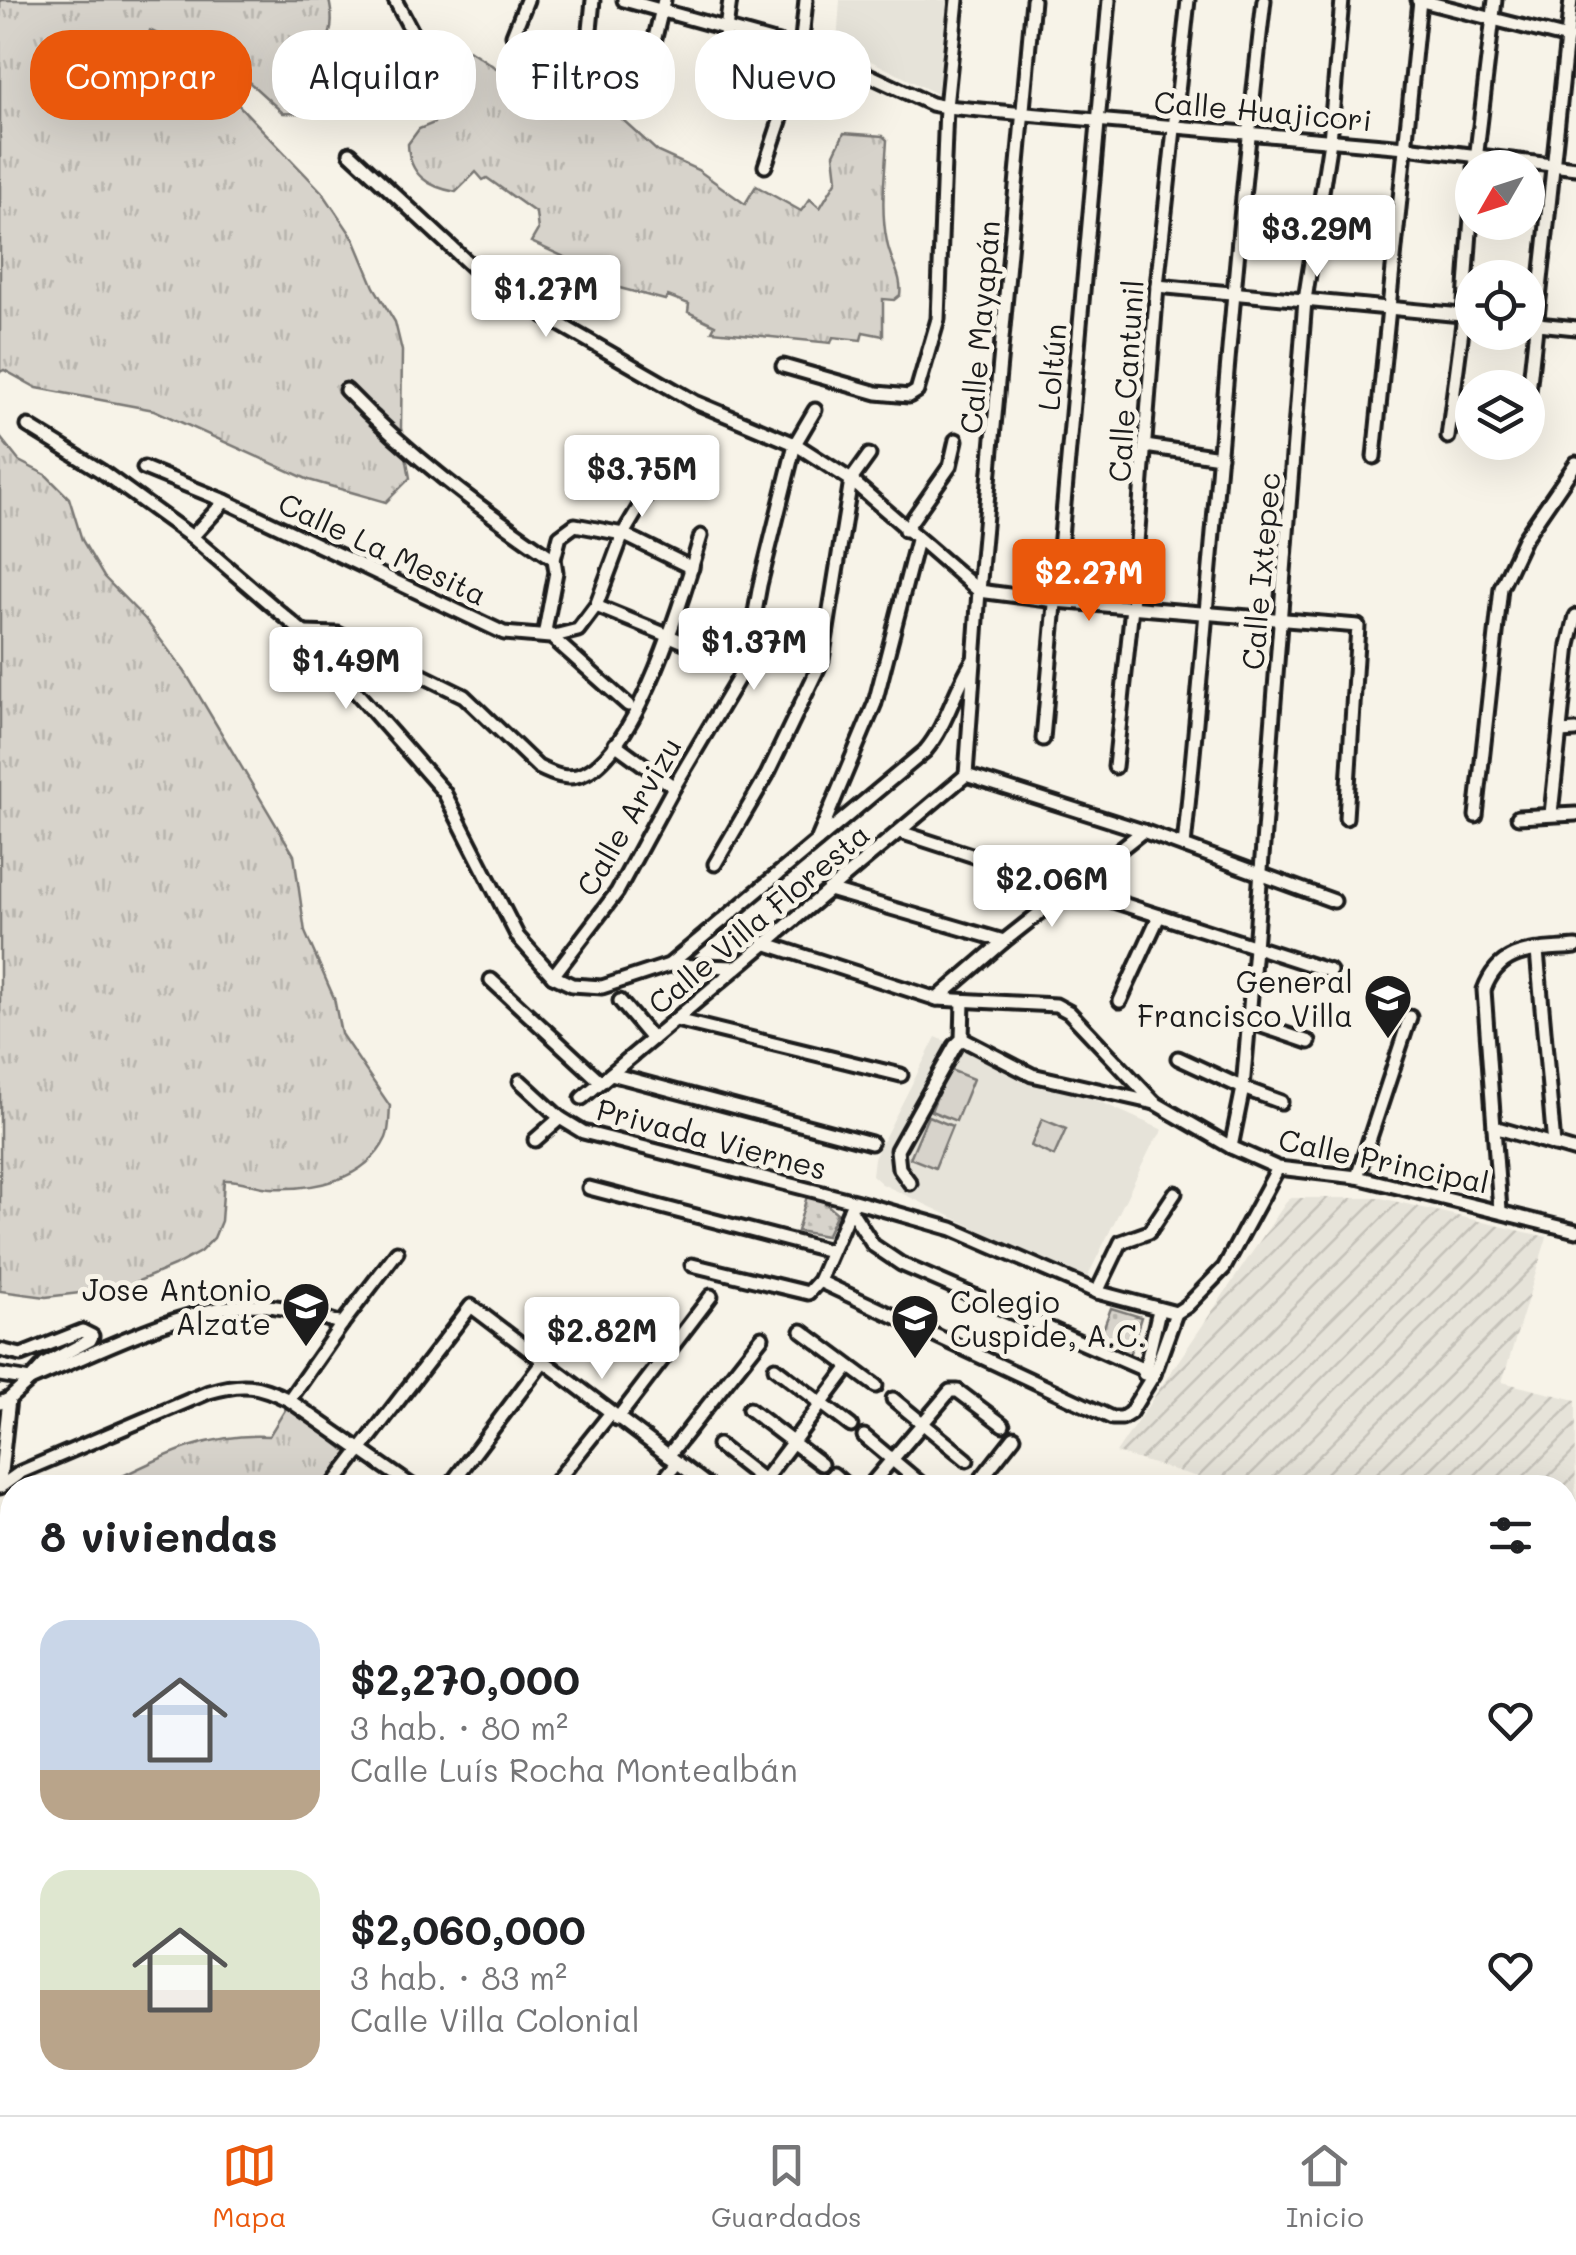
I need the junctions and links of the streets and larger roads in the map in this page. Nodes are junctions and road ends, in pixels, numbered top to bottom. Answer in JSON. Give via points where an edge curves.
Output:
{"nodes":[{"id":1,"x":395,"y":0,"type":"edge"},
{"id":2,"x":527,"y":0,"type":"edge"},
{"id":3,"x":594,"y":0,"type":"edge"},
{"id":4,"x":624,"y":0,"type":"edge"},
{"id":5,"x":730,"y":0,"type":"edge"},
{"id":6,"x":806,"y":0,"type":"edge"},
{"id":7,"x":956,"y":0,"type":"edge"},
{"id":8,"x":1032,"y":0,"type":"edge"},
{"id":9,"x":1109,"y":0,"type":"edge"},
{"id":10,"x":1188,"y":0,"type":"edge"},
{"id":11,"x":1264,"y":0,"type":"edge"},
{"id":12,"x":1342,"y":0,"type":"edge"},
{"id":13,"x":1419,"y":0,"type":"edge"},
{"id":14,"x":1494,"y":0,"type":"edge"},
{"id":15,"x":1571,"y":0,"type":"edge"},
{"id":16,"x":663,"y":6,"type":"edge"},
{"id":17,"x":1492,"y":18,"type":"junction"},
{"id":18,"x":411,"y":30,"type":"dead end"},
{"id":19,"x":515,"y":30,"type":"edge"},
{"id":20,"x":590,"y":30,"type":"dead end"},
{"id":21,"x":725,"y":30,"type":"joint"},
{"id":22,"x":800,"y":30,"type":"edge"},
{"id":23,"x":1568,"y":38,"type":"junction"},
{"id":24,"x":871,"y":76,"type":"edge"},
{"id":25,"x":946,"y":107,"type":"junction"},
{"id":26,"x":1023,"y":112,"type":"junction"},
{"id":27,"x":781,"y":120,"type":"edge"},
{"id":28,"x":1097,"y":120,"type":"junction"},
{"id":29,"x":1174,"y":128,"type":"junction"},
{"id":30,"x":1248,"y":132,"type":"junction"},
{"id":31,"x":1330,"y":140,"type":"junction"},
{"id":32,"x":1406,"y":147,"type":"junction"},
{"id":33,"x":1477,"y":150,"type":"edge"},
{"id":34,"x":350,"y":154,"type":"dead end"},
{"id":35,"x":1455,"y":158,"type":"edge"},
{"id":36,"x":765,"y":166,"type":"dead end"},
{"id":37,"x":1545,"y":166,"type":"edge"},
{"id":38,"x":1551,"y":166,"type":"junction"},
{"id":39,"x":1576,"y":168,"type":"edge"},
{"id":40,"x":1540,"y":260,"type":"edge"},
{"id":41,"x":1157,"y":286,"type":"junction"},
{"id":42,"x":1234,"y":295,"type":"junction"},
{"id":43,"x":1305,"y":300,"type":"junction"},
{"id":44,"x":1386,"y":308,"type":"junction"},
{"id":45,"x":1455,"y":314,"type":"edge"},
{"id":46,"x":1545,"y":325,"type":"edge"},
{"id":47,"x":1576,"y":328,"type":"edge"},
{"id":48,"x":1462,"y":350,"type":"edge"},
{"id":49,"x":782,"y":366,"type":"dead end"},
{"id":50,"x":346,"y":390,"type":"dead end"},
{"id":51,"x":815,"y":410,"type":"dead end"},
{"id":52,"x":28,"y":426,"type":"dead end"},
{"id":53,"x":1448,"y":437,"type":"dead end"},
{"id":54,"x":956,"y":440,"type":"dead end"},
{"id":55,"x":796,"y":444,"type":"junction"},
{"id":56,"x":1145,"y":446,"type":"junction"},
{"id":57,"x":870,"y":456,"type":"dead end"},
{"id":58,"x":1220,"y":457,"type":"junction"},
{"id":59,"x":1374,"y":457,"type":"dead end"},
{"id":60,"x":1576,"y":463,"type":"edge"},
{"id":61,"x":144,"y":468,"type":"dead end"},
{"id":62,"x":851,"y":480,"type":"junction"},
{"id":63,"x":1569,"y":483,"type":"edge"},
{"id":64,"x":651,"y":487,"type":"dead end"},
{"id":65,"x":225,"y":501,"type":"junction"},
{"id":66,"x":905,"y":530,"type":"junction"},
{"id":67,"x":623,"y":534,"type":"junction"},
{"id":68,"x":701,"y":536,"type":"dead end"},
{"id":69,"x":192,"y":537,"type":"junction"},
{"id":70,"x":917,"y":540,"type":"junction"},
{"id":71,"x":554,"y":559,"type":"junction"},
{"id":72,"x":692,"y":568,"type":"junction"},
{"id":73,"x":980,"y":591,"type":"junction"},
{"id":74,"x":1056,"y":601,"type":"junction"},
{"id":75,"x":596,"y":606,"type":"junction"},
{"id":76,"x":1132,"y":607,"type":"junction"},
{"id":77,"x":1208,"y":615,"type":"junction"},
{"id":78,"x":1576,"y":616,"type":"edge"},
{"id":79,"x":1280,"y":617,"type":"junction"},
{"id":80,"x":304,"y":633,"type":"junction"},
{"id":81,"x":669,"y":635,"type":"junction"},
{"id":82,"x":550,"y":637,"type":"junction"},
{"id":83,"x":1572,"y":644,"type":"edge"},
{"id":84,"x":974,"y":659,"type":"junction"},
{"id":85,"x":745,"y":668,"type":"junction"},
{"id":86,"x":628,"y":705,"type":"dead end"},
{"id":87,"x":1576,"y":731,"type":"edge"},
{"id":88,"x":1560,"y":732,"type":"junction"},
{"id":89,"x":1043,"y":739,"type":"dead end"},
{"id":90,"x":615,"y":744,"type":"junction"},
{"id":91,"x":1115,"y":766,"type":"dead end"},
{"id":92,"x":966,"y":775,"type":"junction"},
{"id":93,"x":674,"y":787,"type":"junction"},
{"id":94,"x":1551,"y":814,"type":"junction"},
{"id":95,"x":1576,"y":814,"type":"edge"},
{"id":96,"x":1476,"y":816,"type":"dead end"},
{"id":97,"x":1518,"y":817,"type":"dead end"},
{"id":98,"x":1346,"y":818,"type":"dead end"},
{"id":99,"x":900,"y":832,"type":"junction"},
{"id":100,"x":1143,"y":832,"type":"junction"},
{"id":101,"x":816,"y":845,"type":"junction"},
{"id":102,"x":1184,"y":846,"type":"junction"},
{"id":103,"x":715,"y":864,"type":"dead end"},
{"id":104,"x":1261,"y":874,"type":"junction"},
{"id":105,"x":1075,"y":887,"type":"junction"},
{"id":106,"x":829,"y":890,"type":"junction"},
{"id":107,"x":1334,"y":900,"type":"dead end"},
{"id":108,"x":1159,"y":916,"type":"junction"},
{"id":109,"x":1004,"y":941,"type":"junction"},
{"id":110,"x":764,"y":943,"type":"junction"},
{"id":111,"x":1256,"y":948,"type":"junction"},
{"id":112,"x":1576,"y":948,"type":"edge"},
{"id":113,"x":1537,"y":950,"type":"junction"},
{"id":114,"x":669,"y":965,"type":"junction"},
{"id":115,"x":735,"y":967,"type":"junction"},
{"id":116,"x":1330,"y":972,"type":"dead end"},
{"id":117,"x":553,"y":976,"type":"junction"},
{"id":118,"x":491,"y":980,"type":"dead end"},
{"id":119,"x":937,"y":998,"type":"junction"},
{"id":120,"x":620,"y":1001,"type":"dead end"},
{"id":121,"x":963,"y":1001,"type":"junction"},
{"id":122,"x":1120,"y":1001,"type":"dead end"},
{"id":123,"x":1410,"y":1018,"type":"dead end"},
{"id":124,"x":676,"y":1020,"type":"junction"},
{"id":125,"x":1247,"y":1021,"type":"junction"},
{"id":126,"x":962,"y":1038,"type":"junction"},
{"id":127,"x":652,"y":1039,"type":"junction"},
{"id":128,"x":1309,"y":1042,"type":"dead end"},
{"id":129,"x":1178,"y":1058,"type":"dead end"},
{"id":130,"x":901,"y":1075,"type":"dead end"},
{"id":131,"x":606,"y":1078,"type":"junction"},
{"id":132,"x":520,"y":1081,"type":"dead end"},
{"id":133,"x":1243,"y":1088,"type":"junction"},
{"id":134,"x":582,"y":1098,"type":"dead end"},
{"id":135,"x":1281,"y":1102,"type":"dead end"},
{"id":136,"x":1155,"y":1103,"type":"junction"},
{"id":137,"x":560,"y":1118,"type":"junction"},
{"id":138,"x":1494,"y":1127,"type":"junction"},
{"id":139,"x":535,"y":1140,"type":"dead end"},
{"id":140,"x":871,"y":1143,"type":"dead end"},
{"id":141,"x":1554,"y":1145,"type":"junction"},
{"id":142,"x":1231,"y":1147,"type":"junction"},
{"id":143,"x":1576,"y":1151,"type":"edge"},
{"id":144,"x":1278,"y":1168,"type":"junction"},
{"id":145,"x":1357,"y":1177,"type":"junction"},
{"id":146,"x":910,"y":1183,"type":"dead end"},
{"id":147,"x":589,"y":1188,"type":"dead end"},
{"id":148,"x":1175,"y":1193,"type":"dead end"},
{"id":149,"x":852,"y":1205,"type":"junction"},
{"id":150,"x":1500,"y":1210,"type":"junction"},
{"id":151,"x":1576,"y":1231,"type":"edge"},
{"id":152,"x":397,"y":1252,"type":"dead end"},
{"id":153,"x":830,"y":1252,"type":"junction"},
{"id":154,"x":692,"y":1265,"type":"dead end"},
{"id":155,"x":819,"y":1281,"type":"junction"},
{"id":156,"x":1097,"y":1292,"type":"junction"},
{"id":157,"x":712,"y":1296,"type":"dead end"},
{"id":158,"x":1158,"y":1310,"type":"junction"},
{"id":159,"x":1176,"y":1313,"type":"junction"},
{"id":160,"x":342,"y":1324,"type":"junction"},
{"id":161,"x":802,"y":1331,"type":"dead end"},
{"id":162,"x":762,"y":1336,"type":"dead end"},
{"id":163,"x":0,"y":1350,"type":"edge"},
{"id":164,"x":542,"y":1363,"type":"junction"},
{"id":165,"x":848,"y":1366,"type":"junction"},
{"id":166,"x":775,"y":1368,"type":"dead end"},
{"id":167,"x":1148,"y":1372,"type":"junction"},
{"id":168,"x":0,"y":1375,"type":"edge"},
{"id":169,"x":30,"y":1380,"type":"junction"},
{"id":170,"x":876,"y":1386,"type":"dead end"},
{"id":171,"x":893,"y":1398,"type":"dead end"},
{"id":172,"x":290,"y":1400,"type":"junction"},
{"id":173,"x":5,"y":1401,"type":"edge"},
{"id":174,"x":820,"y":1405,"type":"junction"},
{"id":175,"x":749,"y":1409,"type":"dead end"},
{"id":176,"x":614,"y":1416,"type":"junction"},
{"id":177,"x":920,"y":1423,"type":"junction"},
{"id":178,"x":1003,"y":1425,"type":"dead end"},
{"id":179,"x":851,"y":1426,"type":"dead end"},
{"id":180,"x":864,"y":1436,"type":"dead end"},
{"id":181,"x":1014,"y":1436,"type":"dead end"},
{"id":182,"x":791,"y":1442,"type":"junction"},
{"id":183,"x":718,"y":1445,"type":"dead end"},
{"id":184,"x":362,"y":1448,"type":"junction"},
{"id":185,"x":672,"y":1459,"type":"junction"},
{"id":186,"x":890,"y":1460,"type":"junction"},
{"id":187,"x":967,"y":1460,"type":"dead end"},
{"id":188,"x":821,"y":1464,"type":"dead end"},
{"id":189,"x":1,"y":1475,"type":"edge"},
{"id":190,"x":16,"y":1475,"type":"edge"},
{"id":191,"x":340,"y":1475,"type":"edge"},
{"id":192,"x":398,"y":1475,"type":"edge"},
{"id":193,"x":458,"y":1475,"type":"edge"},
{"id":194,"x":562,"y":1475,"type":"edge"},
{"id":195,"x":664,"y":1475,"type":"edge"},
{"id":196,"x":693,"y":1475,"type":"edge"},
{"id":197,"x":753,"y":1475,"type":"edge"},
{"id":198,"x":771,"y":1475,"type":"edge"},
{"id":199,"x":878,"y":1475,"type":"edge"},
{"id":200,"x":909,"y":1475,"type":"edge"},
{"id":201,"x":984,"y":1475,"type":"edge"}],
"edges":[{"from":1,"to":18,"type":"street"},
{"from":2,"to":19,"type":"street"},
{"from":3,"to":20,"type":"street"},
{"from":4,"to":16,"type":"street","name":"Calle Huajicori"},
{"from":5,"to":21,"type":"street"},
{"from":6,"to":22,"type":"street"},
{"from":7,"to":25,"type":"street"},
{"from":8,"to":26,"type":"street","name":"Calle Mayapán"},
{"from":9,"to":28,"type":"street","name":"Loltún"},
{"from":10,"to":29,"type":"street","name":"Calle Cantunil"},
{"from":11,"to":30,"type":"street"},
{"from":12,"to":31,"type":"street","name":"Calle Ixtepec"},
{"from":13,"to":17,"type":"street"},
{"from":13,"to":32,"type":"street"},
{"from":14,"to":17,"type":"street"},
{"from":15,"to":23,"type":"street"},
{"from":16,"to":21,"type":"street","name":"Calle Huajicori"},
{"from":17,"to":23,"type":"street"},
{"from":17,"to":33,"type":"street"},
{"from":23,"to":38,"type":"street"},
{"from":24,"to":25,"type":"street","name":"Calle Huajicori"},
{"from":25,"to":26,"type":"street","name":"Calle Huajicori"},
{"from":25,"to":49,"type":"street","via":[[938,319],[917,391],[909,396],[842,384]]},
{"from":26,"to":28,"type":"street","name":"Calle Huajicori"},
{"from":26,"to":73,"type":"street","name":"Calle Mayapán"},
{"from":27,"to":36,"type":"street"},
{"from":28,"to":29,"type":"street","name":"Calle Huajicori"},
{"from":28,"to":74,"type":"street","name":"Loltún"},
{"from":29,"to":30,"type":"street","name":"Calle Huajicori"},
{"from":29,"to":41,"type":"street","name":"Calle Cantunil"},
{"from":30,"to":31,"type":"street","name":"Calle Huajicori"},
{"from":30,"to":42,"type":"street"},
{"from":31,"to":32,"type":"street","name":"Calle Huajicori"},
{"from":31,"to":43,"type":"street","name":"Calle Ixtepec"},
{"from":32,"to":35,"type":"street","name":"Calle Huajicori"},
{"from":32,"to":44,"type":"street"},
{"from":34,"to":55,"type":"street","via":[[480,274],[695,402]]},
{"from":37,"to":38,"type":"street","name":"Calle Huajicori"},
{"from":38,"to":39,"type":"street","name":"Calle Huajicori"},
{"from":38,"to":40,"type":"street"},
{"from":41,"to":42,"type":"street"},
{"from":41,"to":56,"type":"street","name":"Calle Cantunil"},
{"from":42,"to":43,"type":"street"},
{"from":42,"to":58,"type":"street"},
{"from":43,"to":44,"type":"street"},
{"from":43,"to":79,"type":"street","name":"Calle Ixtepec"},
{"from":44,"to":45,"type":"street"},
{"from":44,"to":59,"type":"street"},
{"from":46,"to":47,"type":"street"},
{"from":48,"to":53,"type":"street"},
{"from":50,"to":71,"type":"street","via":[[454,489]]},
{"from":51,"to":55,"type":"street","name":"Calle Arvizu"},
{"from":52,"to":69,"type":"street"},
{"from":54,"to":66,"type":"street","via":[[950,466]]},
{"from":55,"to":62,"type":"street"},
{"from":55,"to":85,"type":"street","name":"Calle Arvizu"},
{"from":56,"to":58,"type":"street"},
{"from":56,"to":76,"type":"street","name":"Calle Cantunil"},
{"from":57,"to":62,"type":"street"},
{"from":58,"to":77,"type":"street"},
{"from":60,"to":63,"type":"street"},
{"from":61,"to":65,"type":"street","name":"Calle La Mesita"},
{"from":62,"to":66,"type":"street"},
{"from":62,"to":103,"type":"street","via":[[822,660]]},
{"from":63,"to":96,"type":"street","via":[[1524,538],[1502,588]]},
{"from":64,"to":67,"type":"street"},
{"from":65,"to":69,"type":"street"},
{"from":65,"to":82,"type":"street","name":"Calle La Mesita","via":[[504,634]]},
{"from":66,"to":70,"type":"street"},
{"from":67,"to":71,"type":"street","via":[[575,525],[560,536]]},
{"from":67,"to":72,"type":"street"},
{"from":67,"to":75,"type":"street"},
{"from":68,"to":72,"type":"street"},
{"from":69,"to":80,"type":"street"},
{"from":70,"to":73,"type":"street"},
{"from":70,"to":101,"type":"street","via":[[875,703]]},
{"from":71,"to":82,"type":"street","via":[[552,604],[543,627]]},
{"from":72,"to":81,"type":"street"},
{"from":73,"to":74,"type":"street"},
{"from":73,"to":84,"type":"street","name":"Calle Mayapán"},
{"from":74,"to":76,"type":"street"},
{"from":74,"to":89,"type":"street","name":"Loltún"},
{"from":75,"to":81,"type":"street"},
{"from":75,"to":82,"type":"street","via":[[578,630]]},
{"from":76,"to":77,"type":"street"},
{"from":76,"to":91,"type":"street","name":"Calle Cantunil"},
{"from":77,"to":79,"type":"street"},
{"from":77,"to":102,"type":"street"},
{"from":78,"to":83,"type":"street"},
{"from":79,"to":98,"type":"street","via":[[1358,626]]},
{"from":79,"to":104,"type":"street","name":"Calle Ixtepec"},
{"from":80,"to":90,"type":"street","via":[[338,634],[464,696],[553,774],[584,774]]},
{"from":80,"to":117,"type":"street","via":[[444,792],[511,926]]},
{"from":81,"to":85,"type":"street"},
{"from":81,"to":90,"type":"street"},
{"from":82,"to":86,"type":"street"},
{"from":83,"to":88,"type":"street"},
{"from":84,"to":92,"type":"street","name":"Calle Mayapán"},
{"from":84,"to":101,"type":"street","name":"Calle Mayapán","via":[[925,751]]},
{"from":85,"to":93,"type":"street","name":"Calle Arvizu"},
{"from":87,"to":88,"type":"street"},
{"from":88,"to":94,"type":"street"},
{"from":90,"to":93,"type":"street"},
{"from":92,"to":99,"type":"street","name":"Calle Villa Floresta"},
{"from":92,"to":100,"type":"street"},
{"from":93,"to":117,"type":"street","name":"Calle Arvizu","via":[[617,892]]},
{"from":94,"to":95,"type":"street"},
{"from":94,"to":97,"type":"street"},
{"from":99,"to":105,"type":"street"},
{"from":99,"to":106,"type":"street","name":"Calle Villa Floresta"},
{"from":100,"to":102,"type":"street"},
{"from":100,"to":105,"type":"street"},
{"from":101,"to":114,"type":"street","name":"Calle Mayapán"},
{"from":102,"to":104,"type":"street"},
{"from":104,"to":107,"type":"street"},
{"from":104,"to":111,"type":"street","name":"Calle Ixtepec"},
{"from":105,"to":108,"type":"street"},
{"from":105,"to":109,"type":"street"},
{"from":106,"to":109,"type":"street"},
{"from":106,"to":110,"type":"street","name":"Calle Villa Floresta"},
{"from":108,"to":111,"type":"street"},
{"from":108,"to":122,"type":"street"},
{"from":109,"to":119,"type":"street"},
{"from":110,"to":115,"type":"street","name":"Calle Villa Floresta"},
{"from":110,"to":119,"type":"street","name":"Calle Principal"},
{"from":111,"to":116,"type":"street"},
{"from":111,"to":125,"type":"street","name":"Calle Ixtepec"},
{"from":112,"to":113,"type":"street"},
{"from":113,"to":138,"type":"street","via":[[1508,956],[1484,990]]},
{"from":113,"to":141,"type":"street"},
{"from":114,"to":115,"type":"street"},
{"from":114,"to":117,"type":"street","name":"Calle Mayapán","via":[[589,989]]},
{"from":115,"to":124,"type":"street","name":"Calle Villa Floresta"},
{"from":118,"to":131,"type":"street"},
{"from":119,"to":121,"type":"street","name":"Calle Principal"},
{"from":120,"to":127,"type":"street"},
{"from":121,"to":126,"type":"street"},
{"from":121,"to":136,"type":"street","name":"Calle Principal","via":[[1056,1005]]},
{"from":123,"to":145,"type":"street"},
{"from":124,"to":127,"type":"street","name":"Calle Villa Floresta"},
{"from":124,"to":130,"type":"street"},
{"from":125,"to":128,"type":"street"},
{"from":125,"to":133,"type":"street","name":"Calle Ixtepec"},
{"from":126,"to":136,"type":"street","via":[[1032,1075]]},
{"from":126,"to":146,"type":"street","via":[[897,1150]]},
{"from":127,"to":131,"type":"street","name":"Calle Villa Floresta"},
{"from":129,"to":133,"type":"street"},
{"from":131,"to":134,"type":"street","name":"Calle Villa Floresta"},
{"from":131,"to":140,"type":"street"},
{"from":132,"to":137,"type":"street","name":"Privada Viernes"},
{"from":133,"to":135,"type":"street"},
{"from":133,"to":142,"type":"street","name":"Calle Ixtepec"},
{"from":136,"to":142,"type":"street","name":"Calle Principal"},
{"from":137,"to":139,"type":"street"},
{"from":137,"to":149,"type":"street","name":"Privada Viernes","via":[[582,1132]]},
{"from":138,"to":141,"type":"street"},
{"from":138,"to":150,"type":"street"},
{"from":141,"to":143,"type":"street"},
{"from":142,"to":144,"type":"street","name":"Calle Principal"},
{"from":144,"to":145,"type":"street","name":"Calle Principal"},
{"from":144,"to":159,"type":"street","via":[[1224,1268]]},
{"from":145,"to":150,"type":"street","name":"Calle Principal"},
{"from":147,"to":153,"type":"street"},
{"from":148,"to":156,"type":"street","via":[[1149,1232],[1121,1242]]},
{"from":149,"to":153,"type":"street"},
{"from":149,"to":156,"type":"street","name":"Privada Viernes","via":[[952,1229]]},
{"from":149,"to":167,"type":"street","via":[[873,1245],[901,1264]]},
{"from":150,"to":151,"type":"street","name":"Calle Principal"},
{"from":152,"to":160,"type":"street"},
{"from":153,"to":155,"type":"street"},
{"from":154,"to":155,"type":"street","via":[[808,1294]]},
{"from":155,"to":167,"type":"street","via":[[1112,1418],[1130,1412]]},
{"from":156,"to":158,"type":"street","name":"Privada Viernes"},
{"from":157,"to":176,"type":"street"},
{"from":158,"to":159,"type":"street","name":"Privada Viernes"},
{"from":158,"to":167,"type":"street"},
{"from":159,"to":167,"type":"street"},
{"from":160,"to":169,"type":"street","via":[[296,1309],[250,1305],[202,1312]]},
{"from":160,"to":172,"type":"street"},
{"from":161,"to":165,"type":"street"},
{"from":162,"to":185,"type":"street"},
{"from":163,"to":169,"type":"street","via":[[21,1354],[82,1330],[92,1336]]},
{"from":164,"to":176,"type":"street"},
{"from":164,"to":184,"type":"street","via":[[470,1306]]},
{"from":164,"to":193,"type":"street"},
{"from":165,"to":170,"type":"street"},
{"from":165,"to":174,"type":"street"},
{"from":166,"to":174,"type":"street"},
{"from":168,"to":169,"type":"street"},
{"from":169,"to":173,"type":"street"},
{"from":171,"to":177,"type":"street"},
{"from":172,"to":184,"type":"street"},
{"from":172,"to":190,"type":"street","via":[[239,1383]]},
{"from":173,"to":189,"type":"street"},
{"from":174,"to":179,"type":"street"},
{"from":174,"to":182,"type":"street"},
{"from":175,"to":182,"type":"street"},
{"from":176,"to":185,"type":"street"},
{"from":176,"to":194,"type":"street"},
{"from":177,"to":178,"type":"street","via":[[950,1391]]},
{"from":177,"to":186,"type":"street"},
{"from":177,"to":187,"type":"street"},
{"from":180,"to":186,"type":"street"},
{"from":181,"to":201,"type":"street"},
{"from":182,"to":188,"type":"street"},
{"from":182,"to":198,"type":"street"},
{"from":183,"to":197,"type":"street"},
{"from":184,"to":191,"type":"street"},
{"from":184,"to":192,"type":"street"},
{"from":185,"to":195,"type":"street"},
{"from":185,"to":196,"type":"street"},
{"from":186,"to":199,"type":"street"},
{"from":186,"to":200,"type":"street"}]}
